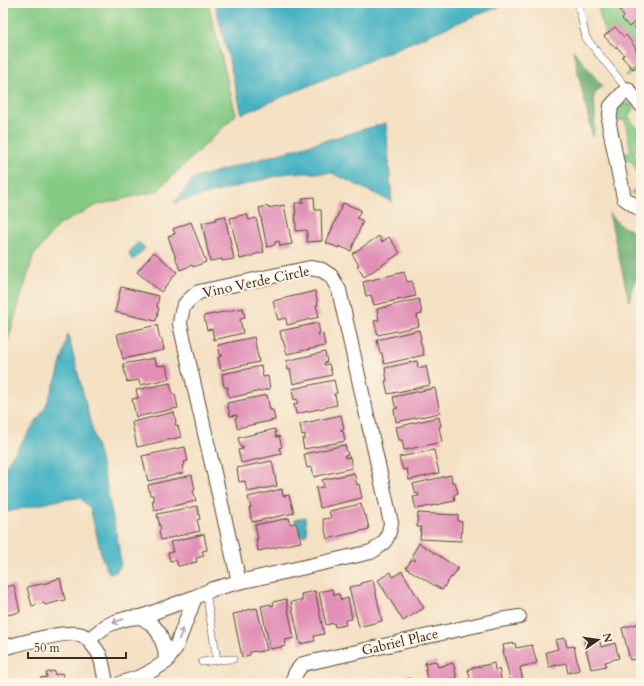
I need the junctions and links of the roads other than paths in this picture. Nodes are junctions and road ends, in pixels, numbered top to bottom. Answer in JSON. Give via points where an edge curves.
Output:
{"nodes":[{"id":1,"x":578,"y":3,"type":"edge"},
{"id":2,"x":627,"y":89,"type":"junction"},
{"id":3,"x":641,"y":105,"type":"edge"},
{"id":4,"x":641,"y":210,"type":"edge"},
{"id":5,"x":239,"y":582,"type":"junction"},
{"id":6,"x":200,"y":594,"type":"junction"},
{"id":7,"x":141,"y":617,"type":"junction"},
{"id":8,"x":519,"y":617,"type":"dead end"},
{"id":9,"x":88,"y":640,"type":"junction"},
{"id":10,"x":3,"y":648,"type":"edge"},
{"id":11,"x":233,"y":659,"type":"dead end"},
{"id":12,"x":217,"y":660,"type":"junction"},
{"id":13,"x":166,"y":662,"type":"junction"},
{"id":14,"x":202,"y":662,"type":"dead end"},
{"id":15,"x":106,"y":683,"type":"edge"},
{"id":16,"x":122,"y":683,"type":"edge"},
{"id":17,"x":293,"y":683,"type":"edge"}],
"edges":[{"from":1,"to":2,"type":"lane","via":[[586,38]]},
{"from":2,"to":3,"type":"street"},
{"from":2,"to":4,"type":"street","via":[[611,106],[609,124],[624,198]]},
{"from":5,"to":5,"type":"street","name":"Vino Verde Circle","via":[[180,324],[182,310],[188,300],[199,292],[310,268],[322,270],[332,276],[339,290],[391,523],[389,535],[383,545],[372,552]]},
{"from":5,"to":6,"type":"street","name":"Vino Verde Circle"},
{"from":6,"to":7,"type":"street","name":"Vino Verde Circle"},
{"from":6,"to":12,"type":"lane"},
{"from":13,"to":6,"type":"street","one_way":true,"via":[[176,647]]},
{"from":7,"to":9,"type":"street","name":"Vino Verde Circle","one_way":true,"via":[[128,618],[106,626]]},
{"from":7,"to":13,"type":"street","via":[[160,633]]},
{"from":8,"to":17,"type":"street","name":"Gabriel Place","via":[[303,664],[296,672]]},
{"from":9,"to":10,"type":"street","via":[[83,635],[62,634]]},
{"from":9,"to":15,"type":"street","via":[[99,655]]},
{"from":11,"to":12,"type":"lane"},
{"from":12,"to":14,"type":"lane"},
{"from":13,"to":16,"type":"street","via":[[143,676]]}]}
